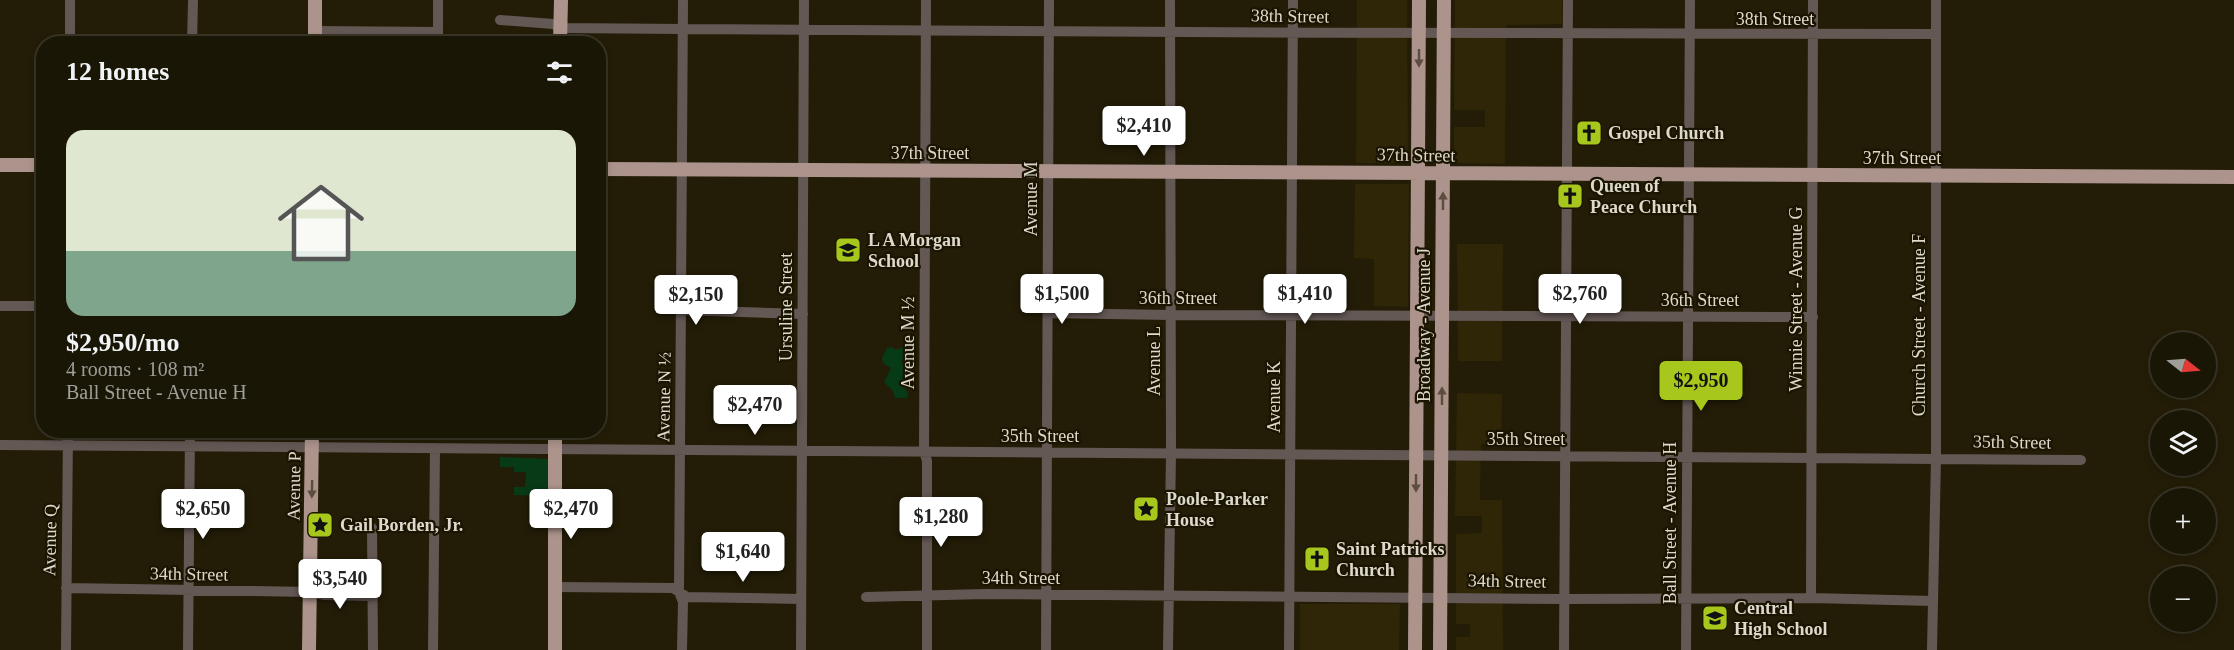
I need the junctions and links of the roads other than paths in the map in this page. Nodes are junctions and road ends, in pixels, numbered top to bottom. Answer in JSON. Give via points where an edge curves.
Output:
{"nodes":[{"id":1,"x":70,"y":0,"type":"edge"},
{"id":2,"x":193,"y":0,"type":"edge"},
{"id":3,"x":315,"y":0,"type":"edge"},
{"id":4,"x":438,"y":0,"type":"edge"},
{"id":5,"x":561,"y":0,"type":"edge"},
{"id":6,"x":683,"y":0,"type":"edge"},
{"id":7,"x":804,"y":0,"type":"edge"},
{"id":8,"x":926,"y":0,"type":"edge"},
{"id":9,"x":1049,"y":0,"type":"edge"},
{"id":10,"x":1170,"y":0,"type":"edge"},
{"id":11,"x":1293,"y":0,"type":"edge"},
{"id":12,"x":1419,"y":0,"type":"edge"},
{"id":13,"x":1444,"y":0,"type":"edge"},
{"id":14,"x":1568,"y":0,"type":"edge"},
{"id":15,"x":1690,"y":0,"type":"edge"},
{"id":16,"x":1813,"y":0,"type":"edge"},
{"id":17,"x":1936,"y":0,"type":"edge"},
{"id":18,"x":500,"y":20,"type":"dead end"},
{"id":19,"x":561,"y":28,"type":"junction"},
{"id":20,"x":683,"y":30,"type":"junction"},
{"id":21,"x":804,"y":30,"type":"junction"},
{"id":22,"x":926,"y":30,"type":"junction"},
{"id":23,"x":1049,"y":31,"type":"junction"},
{"id":24,"x":438,"y":32,"type":"junction"},
{"id":25,"x":1170,"y":32,"type":"junction"},
{"id":26,"x":1419,"y":32,"type":"junction"},
{"id":27,"x":1292,"y":33,"type":"junction"},
{"id":28,"x":1444,"y":33,"type":"junction"},
{"id":29,"x":1936,"y":34,"type":"junction"},
{"id":30,"x":1568,"y":35,"type":"junction"},
{"id":31,"x":1813,"y":35,"type":"junction"},
{"id":32,"x":70,"y":36,"type":"edge"},
{"id":33,"x":192,"y":36,"type":"edge"},
{"id":34,"x":315,"y":36,"type":"edge"},
{"id":35,"x":340,"y":36,"type":"edge"},
{"id":36,"x":438,"y":36,"type":"edge"},
{"id":37,"x":560,"y":36,"type":"edge"},
{"id":38,"x":1690,"y":36,"type":"junction"},
{"id":39,"x":0,"y":165,"type":"edge"},
{"id":40,"x":36,"y":165,"type":"edge"},
{"id":41,"x":606,"y":169,"type":"edge"},
{"id":42,"x":682,"y":170,"type":"junction"},
{"id":43,"x":803,"y":170,"type":"junction"},
{"id":44,"x":925,"y":171,"type":"junction"},
{"id":45,"x":1048,"y":172,"type":"junction"},
{"id":46,"x":1292,"y":172,"type":"junction"},
{"id":47,"x":1419,"y":172,"type":"junction"},
{"id":48,"x":1443,"y":172,"type":"junction"},
{"id":49,"x":1170,"y":173,"type":"junction"},
{"id":50,"x":1567,"y":174,"type":"junction"},
{"id":51,"x":1689,"y":174,"type":"junction"},
{"id":52,"x":1936,"y":176,"type":"junction"},
{"id":53,"x":1814,"y":177,"type":"junction"},
{"id":54,"x":2234,"y":177,"type":"edge"},
{"id":55,"x":0,"y":306,"type":"edge"},
{"id":56,"x":36,"y":306,"type":"edge"},
{"id":57,"x":681,"y":310,"type":"junction"},
{"id":58,"x":1048,"y":313,"type":"junction"},
{"id":59,"x":803,"y":314,"type":"junction"},
{"id":60,"x":1291,"y":314,"type":"junction"},
{"id":61,"x":1171,"y":315,"type":"junction"},
{"id":62,"x":1418,"y":316,"type":"junction"},
{"id":63,"x":1442,"y":316,"type":"junction"},
{"id":64,"x":1566,"y":316,"type":"junction"},
{"id":65,"x":1688,"y":317,"type":"junction"},
{"id":66,"x":1813,"y":317,"type":"junction"},
{"id":67,"x":68,"y":438,"type":"edge"},
{"id":68,"x":190,"y":438,"type":"edge"},
{"id":69,"x":312,"y":438,"type":"edge"},
{"id":70,"x":555,"y":438,"type":"edge"},
{"id":71,"x":0,"y":445,"type":"edge"},
{"id":72,"x":68,"y":446,"type":"junction"},
{"id":73,"x":190,"y":447,"type":"junction"},
{"id":74,"x":312,"y":447,"type":"junction"},
{"id":75,"x":435,"y":448,"type":"junction"},
{"id":76,"x":555,"y":449,"type":"junction"},
{"id":77,"x":680,"y":450,"type":"junction"},
{"id":78,"x":802,"y":451,"type":"junction"},
{"id":79,"x":924,"y":452,"type":"junction"},
{"id":80,"x":1047,"y":452,"type":"junction"},
{"id":81,"x":1171,"y":453,"type":"junction"},
{"id":82,"x":1290,"y":454,"type":"junction"},
{"id":83,"x":1417,"y":455,"type":"junction"},
{"id":84,"x":1442,"y":455,"type":"junction"},
{"id":85,"x":1565,"y":456,"type":"junction"},
{"id":86,"x":1687,"y":456,"type":"junction"},
{"id":87,"x":1812,"y":457,"type":"junction"},
{"id":88,"x":1935,"y":458,"type":"junction"},
{"id":89,"x":2080,"y":460,"type":"dead end"},
{"id":90,"x":372,"y":528,"type":"dead end"},
{"id":91,"x":556,"y":587,"type":"junction"},
{"id":92,"x":66,"y":588,"type":"junction"},
{"id":93,"x":189,"y":590,"type":"junction"},
{"id":94,"x":310,"y":592,"type":"junction"},
{"id":95,"x":679,"y":592,"type":"junction"},
{"id":96,"x":927,"y":594,"type":"junction"},
{"id":97,"x":1047,"y":594,"type":"junction"},
{"id":98,"x":372,"y":596,"type":"junction"},
{"id":99,"x":1169,"y":596,"type":"junction"},
{"id":100,"x":1289,"y":596,"type":"junction"},
{"id":101,"x":866,"y":597,"type":"dead end"},
{"id":102,"x":1416,"y":597,"type":"junction"},
{"id":103,"x":1441,"y":597,"type":"junction"},
{"id":104,"x":1564,"y":598,"type":"junction"},
{"id":105,"x":1686,"y":598,"type":"junction"},
{"id":106,"x":1811,"y":598,"type":"junction"},
{"id":107,"x":801,"y":599,"type":"junction"},
{"id":108,"x":1933,"y":601,"type":"junction"},
{"id":109,"x":66,"y":650,"type":"edge"},
{"id":110,"x":188,"y":650,"type":"edge"},
{"id":111,"x":309,"y":650,"type":"edge"},
{"id":112,"x":373,"y":650,"type":"edge"},
{"id":113,"x":433,"y":650,"type":"edge"},
{"id":114,"x":555,"y":650,"type":"edge"},
{"id":115,"x":682,"y":650,"type":"edge"},
{"id":116,"x":801,"y":650,"type":"edge"},
{"id":117,"x":927,"y":650,"type":"edge"},
{"id":118,"x":1046,"y":650,"type":"edge"},
{"id":119,"x":1168,"y":650,"type":"edge"},
{"id":120,"x":1289,"y":650,"type":"edge"},
{"id":121,"x":1415,"y":650,"type":"edge"},
{"id":122,"x":1440,"y":650,"type":"edge"},
{"id":123,"x":1564,"y":650,"type":"edge"},
{"id":124,"x":1686,"y":650,"type":"edge"},
{"id":125,"x":1932,"y":650,"type":"edge"}],
"edges":[{"from":1,"to":32,"type":"street"},
{"from":2,"to":33,"type":"street"},
{"from":3,"to":34,"type":"main road"},
{"from":4,"to":24,"type":"street"},
{"from":5,"to":19,"type":"main road"},
{"from":6,"to":20,"type":"street","name":"Avenue N ½"},
{"from":7,"to":21,"type":"street","name":"Ursuline Street"},
{"from":8,"to":22,"type":"street","name":"Avenue M ½"},
{"from":9,"to":23,"type":"street","name":"Avenue M"},
{"from":10,"to":25,"type":"street","name":"Avenue L"},
{"from":11,"to":27,"type":"street","name":"Avenue K"},
{"from":12,"to":26,"type":"main road","name":"Broadway - Avenue J"},
{"from":13,"to":28,"type":"main road","name":"Broadway - Avenue J"},
{"from":14,"to":30,"type":"street"},
{"from":15,"to":38,"type":"street","name":"Ball Street - Avenue H"},
{"from":16,"to":31,"type":"street","name":"Winnie Street - Avenue G"},
{"from":17,"to":29,"type":"street","name":"Church Street - Avenue F"},
{"from":18,"to":19,"type":"street","name":"38th Street"},
{"from":19,"to":20,"type":"street","name":"38th Street"},
{"from":19,"to":37,"type":"main road"},
{"from":20,"to":21,"type":"street","name":"38th Street"},
{"from":20,"to":42,"type":"street","name":"Avenue N ½"},
{"from":21,"to":22,"type":"street","name":"38th Street"},
{"from":21,"to":43,"type":"street","name":"Ursuline Street"},
{"from":22,"to":23,"type":"street","name":"38th Street"},
{"from":22,"to":44,"type":"street","name":"Avenue M ½"},
{"from":23,"to":25,"type":"street","name":"38th Street"},
{"from":23,"to":45,"type":"street","name":"Avenue M"},
{"from":24,"to":35,"type":"street"},
{"from":24,"to":36,"type":"street"},
{"from":25,"to":27,"type":"street","name":"38th Street"},
{"from":25,"to":49,"type":"street","name":"Avenue L"},
{"from":26,"to":27,"type":"street","name":"38th Street"},
{"from":26,"to":28,"type":"street","name":"38th Street"},
{"from":26,"to":47,"type":"main road","name":"Broadway - Avenue J","one_way":true},
{"from":27,"to":46,"type":"street","name":"Avenue K"},
{"from":28,"to":30,"type":"street","name":"38th Street"},
{"from":28,"to":48,"type":"main road","name":"Broadway - Avenue J"},
{"from":29,"to":31,"type":"street","name":"38th Street"},
{"from":29,"to":52,"type":"street","name":"Church Street - Avenue F"},
{"from":30,"to":38,"type":"street","name":"38th Street"},
{"from":30,"to":50,"type":"street"},
{"from":31,"to":38,"type":"street","name":"38th Street"},
{"from":31,"to":53,"type":"street","name":"Winnie Street - Avenue G"},
{"from":38,"to":51,"type":"street","name":"Ball Street - Avenue H"},
{"from":39,"to":40,"type":"main road"},
{"from":41,"to":42,"type":"main road","name":"37th Street"},
{"from":42,"to":43,"type":"main road","name":"37th Street"},
{"from":42,"to":57,"type":"street","name":"Avenue N ½"},
{"from":43,"to":44,"type":"main road","name":"37th Street"},
{"from":43,"to":59,"type":"street","name":"Ursuline Street"},
{"from":44,"to":45,"type":"main road","name":"37th Street"},
{"from":44,"to":79,"type":"street","name":"Avenue M ½"},
{"from":45,"to":49,"type":"main road","name":"37th Street"},
{"from":45,"to":58,"type":"street","name":"Avenue M"},
{"from":46,"to":47,"type":"main road","name":"37th Street"},
{"from":46,"to":49,"type":"main road","name":"37th Street"},
{"from":46,"to":60,"type":"street","name":"Avenue K"},
{"from":47,"to":48,"type":"main road","name":"37th Street"},
{"from":47,"to":62,"type":"main road","name":"Broadway - Avenue J"},
{"from":48,"to":50,"type":"main road","name":"37th Street"},
{"from":63,"to":48,"type":"main road","name":"Broadway - Avenue J","one_way":true},
{"from":49,"to":61,"type":"street","name":"Avenue L"},
{"from":50,"to":51,"type":"main road","name":"37th Street"},
{"from":50,"to":64,"type":"street"},
{"from":51,"to":53,"type":"main road","name":"37th Street"},
{"from":51,"to":65,"type":"street","name":"Ball Street - Avenue H"},
{"from":52,"to":53,"type":"main road","name":"37th Street"},
{"from":52,"to":54,"type":"main road","name":"37th Street"},
{"from":52,"to":88,"type":"street","name":"Church Street - Avenue F"},
{"from":53,"to":66,"type":"street","name":"Winnie Street - Avenue G"},
{"from":55,"to":56,"type":"street"},
{"from":57,"to":59,"type":"street"},
{"from":57,"to":77,"type":"street","name":"Avenue N ½"},
{"from":58,"to":61,"type":"street","name":"36th Street"},
{"from":58,"to":80,"type":"street","name":"Avenue M"},
{"from":59,"to":78,"type":"street","name":"Ursuline Street"},
{"from":60,"to":61,"type":"street","name":"36th Street"},
{"from":60,"to":62,"type":"street","name":"36th Street"},
{"from":60,"to":82,"type":"street","name":"Avenue K"},
{"from":61,"to":81,"type":"street","name":"Avenue L"},
{"from":62,"to":63,"type":"street","name":"36th Street"},
{"from":62,"to":83,"type":"main road","name":"Broadway - Avenue J"},
{"from":63,"to":64,"type":"street","name":"36th Street"},
{"from":84,"to":63,"type":"main road","name":"Broadway - Avenue J","one_way":true},
{"from":64,"to":65,"type":"street","name":"36th Street"},
{"from":64,"to":85,"type":"street"},
{"from":65,"to":66,"type":"street","name":"36th Street"},
{"from":65,"to":86,"type":"street","name":"Ball Street - Avenue H"},
{"from":66,"to":87,"type":"street","name":"Winnie Street - Avenue G"},
{"from":67,"to":72,"type":"street","name":"Avenue Q"},
{"from":68,"to":73,"type":"street"},
{"from":69,"to":74,"type":"main road","name":"Avenue P"},
{"from":70,"to":76,"type":"main road"},
{"from":71,"to":72,"type":"street","name":"35th Street"},
{"from":72,"to":73,"type":"street","name":"35th Street"},
{"from":72,"to":92,"type":"street","name":"Avenue Q"},
{"from":73,"to":74,"type":"street","name":"35th Street"},
{"from":73,"to":93,"type":"street"},
{"from":74,"to":75,"type":"street","name":"35th Street"},
{"from":74,"to":94,"type":"main road","name":"Avenue P","one_way":true},
{"from":75,"to":76,"type":"street","name":"35th Street"},
{"from":75,"to":113,"type":"street"},
{"from":76,"to":77,"type":"street","name":"35th Street"},
{"from":76,"to":91,"type":"main road"},
{"from":77,"to":78,"type":"street","name":"35th Street"},
{"from":77,"to":95,"type":"street","name":"Avenue N ½"},
{"from":78,"to":79,"type":"street","name":"35th Street"},
{"from":78,"to":107,"type":"street","name":"Ursuline Street"},
{"from":79,"to":80,"type":"street","name":"35th Street"},
{"from":79,"to":96,"type":"street","name":"Avenue M ½"},
{"from":80,"to":81,"type":"street","name":"35th Street"},
{"from":80,"to":97,"type":"street","name":"Avenue M"},
{"from":81,"to":82,"type":"street","name":"35th Street"},
{"from":81,"to":99,"type":"street","name":"Avenue L"},
{"from":82,"to":83,"type":"street","name":"35th Street"},
{"from":82,"to":100,"type":"street","name":"Avenue K"},
{"from":83,"to":84,"type":"street","name":"35th Street"},
{"from":83,"to":102,"type":"main road","name":"Broadway - Avenue J","one_way":true},
{"from":84,"to":85,"type":"street","name":"35th Street"},
{"from":84,"to":103,"type":"main road","name":"Broadway - Avenue J"},
{"from":85,"to":86,"type":"street","name":"35th Street"},
{"from":85,"to":104,"type":"street"},
{"from":86,"to":87,"type":"street","name":"35th Street"},
{"from":86,"to":105,"type":"street","name":"Ball Street - Avenue H"},
{"from":87,"to":88,"type":"street","name":"35th Street"},
{"from":87,"to":106,"type":"street","name":"Winnie Street - Avenue G"},
{"from":88,"to":89,"type":"street","name":"35th Street"},
{"from":88,"to":108,"type":"street","name":"Church Street - Avenue F"},
{"from":90,"to":98,"type":"street"},
{"from":91,"to":95,"type":"street","via":[[673,588]]},
{"from":91,"to":114,"type":"main road"},
{"from":92,"to":93,"type":"street","name":"34th Street"},
{"from":92,"to":109,"type":"street","name":"Avenue Q"},
{"from":93,"to":94,"type":"street","name":"34th Street"},
{"from":93,"to":110,"type":"street"},
{"from":94,"to":98,"type":"street","name":"34th Street"},
{"from":94,"to":111,"type":"main road","name":"Avenue P"},
{"from":95,"to":107,"type":"street","via":[[687,597]]},
{"from":95,"to":115,"type":"street","name":"Avenue N ½","via":[[683,602]]},
{"from":96,"to":97,"type":"street","name":"34th Street"},
{"from":96,"to":101,"type":"street","name":"34th Street"},
{"from":96,"to":117,"type":"street","name":"Avenue M ½"},
{"from":97,"to":99,"type":"street","name":"34th Street"},
{"from":97,"to":118,"type":"street","name":"Avenue M"},
{"from":98,"to":112,"type":"street"},
{"from":99,"to":100,"type":"street","name":"34th Street"},
{"from":99,"to":119,"type":"street","name":"Avenue L"},
{"from":100,"to":102,"type":"street","name":"34th Street"},
{"from":100,"to":120,"type":"street","name":"Avenue K"},
{"from":102,"to":103,"type":"street","name":"34th Street"},
{"from":102,"to":121,"type":"main road","name":"Broadway - Avenue J"},
{"from":103,"to":104,"type":"street","name":"34th Street"},
{"from":103,"to":122,"type":"main road","name":"Broadway - Avenue J"},
{"from":104,"to":105,"type":"street","name":"34th Street"},
{"from":104,"to":123,"type":"street"},
{"from":105,"to":106,"type":"street","name":"34th Street"},
{"from":105,"to":124,"type":"street","name":"Ball Street - Avenue H"},
{"from":106,"to":108,"type":"street","name":"34th Street"},
{"from":107,"to":116,"type":"street","name":"Ursuline Street"},
{"from":108,"to":125,"type":"street","name":"Church Street - Avenue F"}]}
